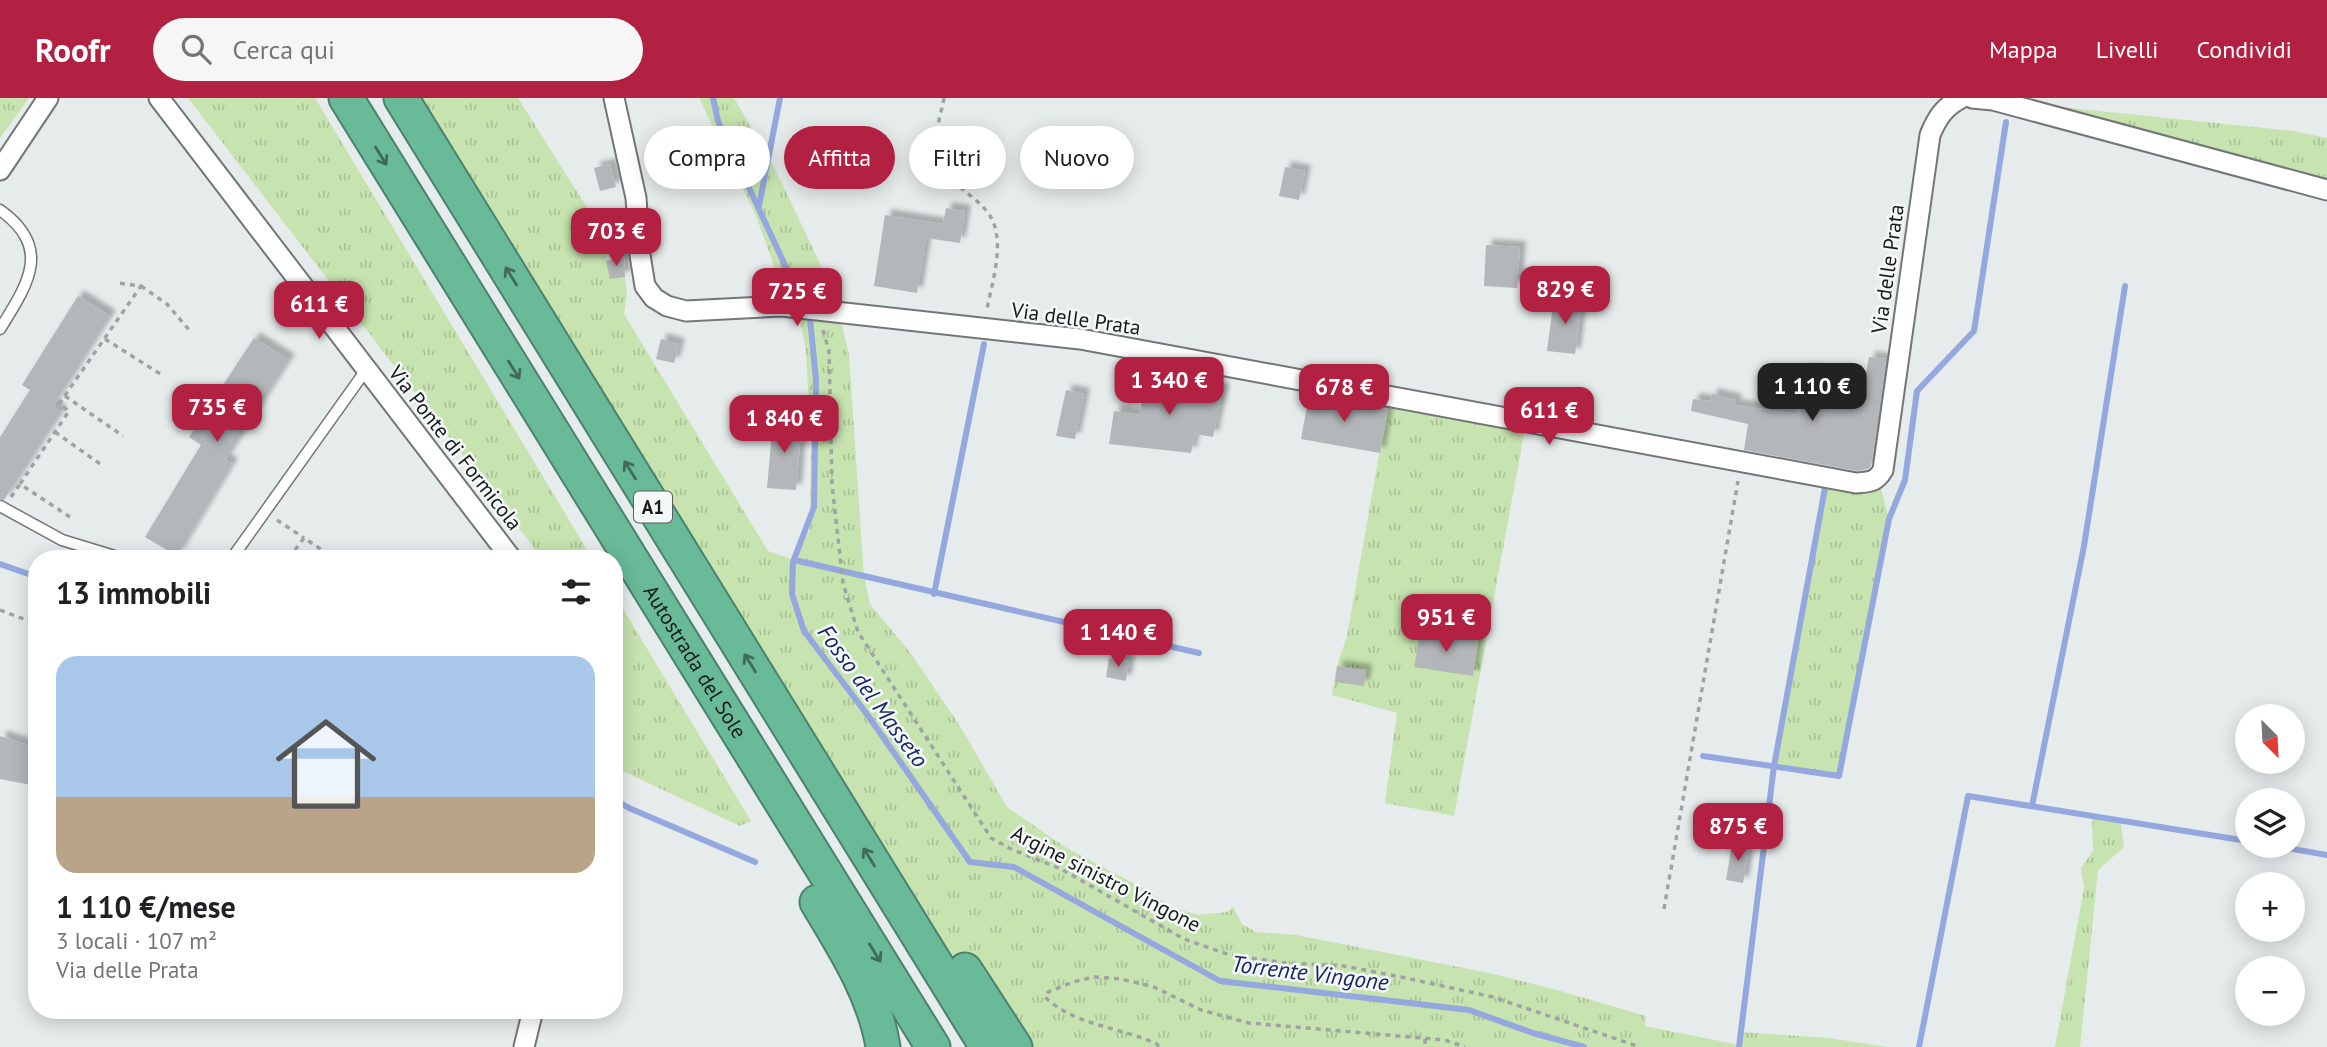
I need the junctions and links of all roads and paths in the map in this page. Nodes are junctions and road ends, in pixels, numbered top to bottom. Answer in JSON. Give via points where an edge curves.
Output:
{"nodes":[{"id":1,"x":48,"y":98,"type":"edge"},
{"id":2,"x":159,"y":98,"type":"edge"},
{"id":3,"x":346,"y":98,"type":"edge"},
{"id":4,"x":401,"y":98,"type":"edge"},
{"id":5,"x":614,"y":98,"type":"edge"},
{"id":6,"x":944,"y":98,"type":"edge"},
{"id":7,"x":1961,"y":98,"type":"edge"},
{"id":8,"x":1972,"y":98,"type":"edge"},
{"id":9,"x":0,"y":170,"type":"edge"},
{"id":10,"x":2327,"y":190,"type":"edge"},
{"id":11,"x":0,"y":210,"type":"edge"},
{"id":12,"x":118,"y":283,"type":"dead end"},
{"id":13,"x":141,"y":286,"type":"junction"},
{"id":14,"x":818,"y":310,"type":"junction"},
{"id":15,"x":0,"y":328,"type":"edge"},
{"id":16,"x":984,"y":328,"type":"junction"},
{"id":17,"x":190,"y":331,"type":"dead end"},
{"id":18,"x":105,"y":339,"type":"junction"},
{"id":19,"x":366,"y":370,"type":"junction"},
{"id":20,"x":162,"y":375,"type":"dead end"},
{"id":21,"x":65,"y":396,"type":"junction"},
{"id":22,"x":55,"y":432,"type":"junction"},
{"id":23,"x":122,"y":436,"type":"dead end"},
{"id":24,"x":1741,"y":462,"type":"junction"},
{"id":25,"x":103,"y":466,"type":"dead end"},
{"id":26,"x":0,"y":506,"type":"edge"},
{"id":27,"x":265,"y":513,"type":"junction"},
{"id":28,"x":70,"y":517,"type":"dead end"},
{"id":29,"x":304,"y":538,"type":"junction"},
{"id":30,"x":95,"y":550,"type":"edge"},
{"id":31,"x":238,"y":550,"type":"edge"},
{"id":32,"x":295,"y":550,"type":"edge"},
{"id":33,"x":322,"y":550,"type":"edge"},
{"id":34,"x":505,"y":550,"type":"edge"},
{"id":35,"x":0,"y":610,"type":"edge"},
{"id":36,"x":28,"y":621,"type":"edge"},
{"id":37,"x":723,"y":708,"type":"junction"},
{"id":38,"x":1664,"y":909,"type":"dead end"},
{"id":39,"x":531,"y":1019,"type":"edge"},
{"id":40,"x":993,"y":1035,"type":"edge"},
{"id":41,"x":926,"y":1036,"type":"edge"},
{"id":42,"x":881,"y":1037,"type":"edge"},
{"id":43,"x":1425,"y":1039,"type":"junction"},
{"id":44,"x":524,"y":1047,"type":"edge"},
{"id":45,"x":1158,"y":1047,"type":"edge"},
{"id":46,"x":1425,"y":1047,"type":"edge"},
{"id":47,"x":1465,"y":1047,"type":"edge"},
{"id":48,"x":1640,"y":1047,"type":"edge"}],
"edges":[{"from":1,"to":9,"type":"street"},
{"from":2,"to":19,"type":"street","name":"Via Ponte di Formicola"},
{"from":3,"to":37,"type":"highway","name":"Autostrada del Sole","number":"A1","one_way":true},
{"from":40,"to":4,"type":"highway","number":"A1","one_way":true,"via":[[964,969],[905,915]]},
{"from":5,"to":14,"type":"street","name":"Via delle Prata","via":[[636,198],[645,286],[654,298],[687,311],[781,306]]},
{"from":6,"to":16,"type":"path","via":[[936,157],[957,186],[986,209],[994,225],[997,246]]},
{"from":7,"to":24,"type":"street","name":"Via delle Prata","via":[[1938,117],[1930,135],[1883,470],[1871,482],[1856,483]]},
{"from":8,"to":10,"type":"street"},
{"from":11,"to":15,"type":"lane","via":[[25,233],[31,255],[24,290]]},
{"from":12,"to":13,"type":"path"},
{"from":13,"to":17,"type":"path","via":[[167,304]]},
{"from":13,"to":18,"type":"path"},
{"from":14,"to":16,"type":"street","name":"Via delle Prata"},
{"from":14,"to":48,"type":"path","name":"Argine sinistro Vingone","via":[[829,351],[832,484],[843,583],[851,611],[858,632],[991,838],[1061,869],[1184,939],[1230,956],[1401,976],[1493,997]]},
{"from":16,"to":24,"type":"street","name":"Via delle Prata","via":[[1080,339]]},
{"from":18,"to":20,"type":"path"},
{"from":18,"to":21,"type":"path"},
{"from":19,"to":27,"type":"lane"},
{"from":19,"to":34,"type":"street","name":"Via Ponte di Formicola"},
{"from":21,"to":22,"type":"path","via":[[59,404],[69,411]]},
{"from":21,"to":23,"type":"path"},
{"from":22,"to":25,"type":"path"},
{"from":22,"to":28,"type":"path","via":[[20,484]]},
{"from":24,"to":38,"type":"path"},
{"from":26,"to":30,"type":"lane","via":[[62,540]]},
{"from":27,"to":29,"type":"path"},
{"from":27,"to":31,"type":"lane"},
{"from":29,"to":32,"type":"path"},
{"from":29,"to":33,"type":"path"},
{"from":35,"to":36,"type":"path"},
{"from":37,"to":41,"type":"highway","name":"Autostrada del Sole","number":"A1","one_way":true},
{"from":37,"to":42,"type":"highway","via":[[783,844],[853,966]]},
{"from":39,"to":44,"type":"street"},
{"from":43,"to":45,"type":"path","via":[[1249,1023],[1121,979],[1094,977],[1045,997],[1087,1022],[1136,1034]]},
{"from":43,"to":46,"type":"path"},
{"from":43,"to":47,"type":"path"}]}
